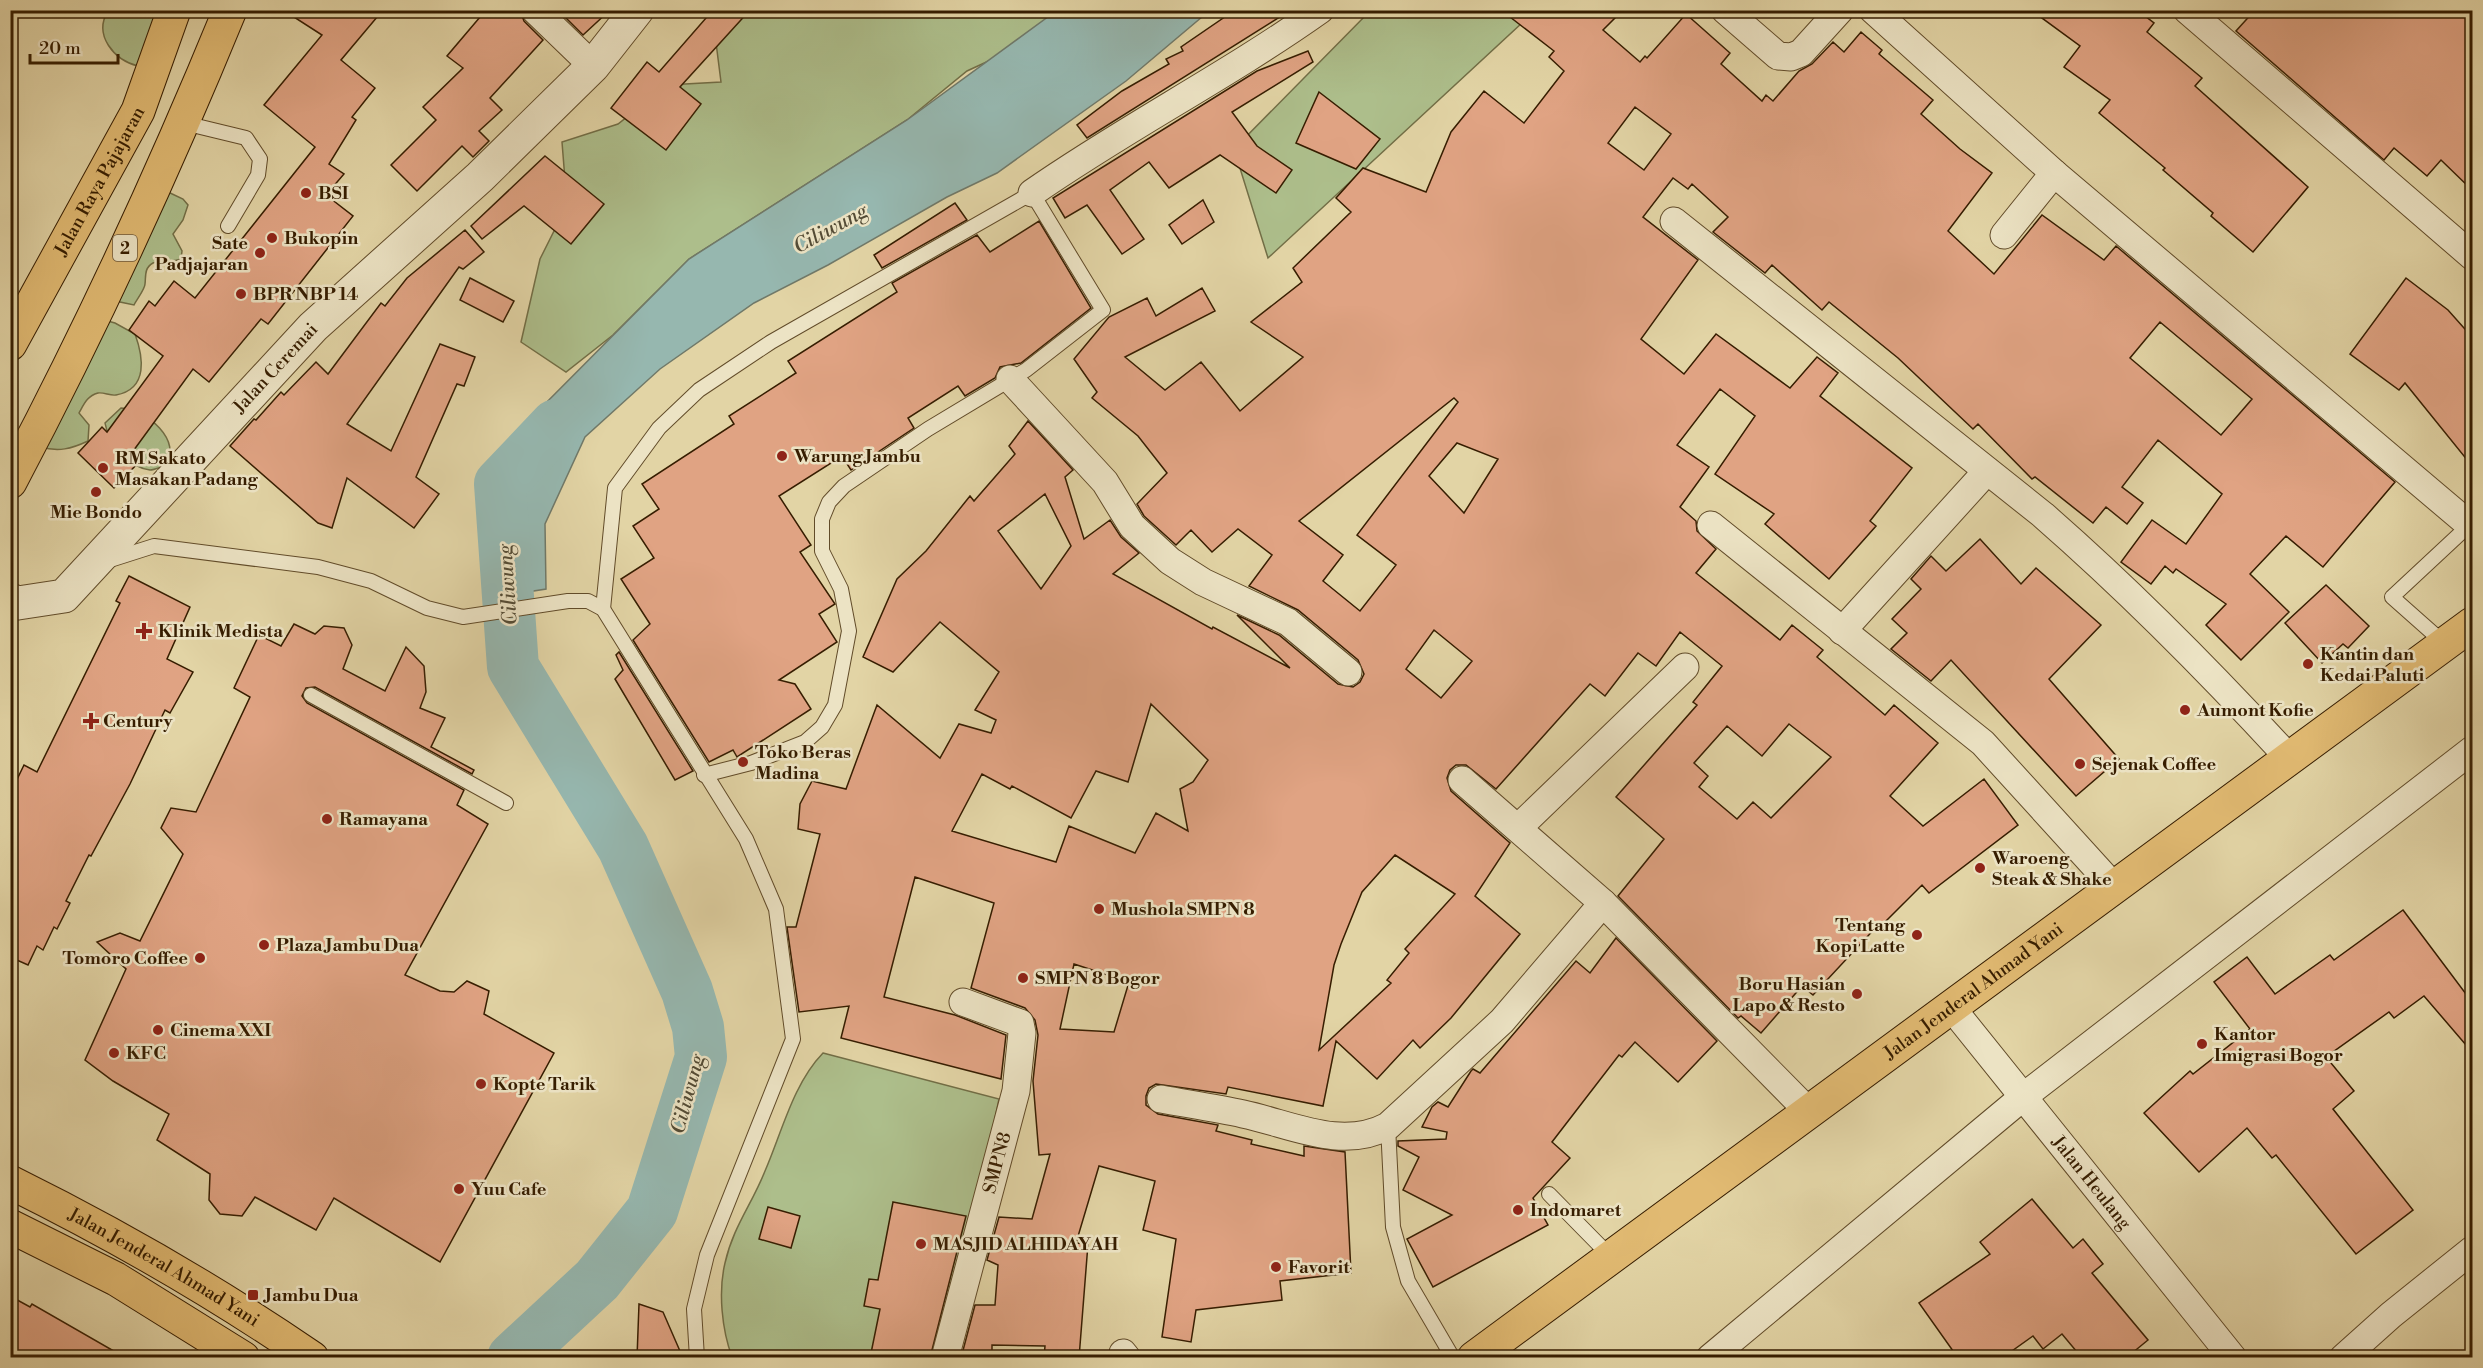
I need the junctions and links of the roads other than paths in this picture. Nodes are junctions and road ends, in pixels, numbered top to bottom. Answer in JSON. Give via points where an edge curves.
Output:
{"nodes":[{"id":1,"x":174,"y":10,"type":"edge"},
{"id":2,"x":230,"y":10,"type":"edge"},
{"id":3,"x":534,"y":10,"type":"edge"},
{"id":4,"x":637,"y":10,"type":"edge"},
{"id":5,"x":1320,"y":10,"type":"edge"},
{"id":6,"x":1725,"y":10,"type":"edge"},
{"id":7,"x":1840,"y":10,"type":"edge"},
{"id":8,"x":1873,"y":10,"type":"edge"},
{"id":9,"x":2187,"y":10,"type":"edge"},
{"id":10,"x":593,"y":66,"type":"junction"},
{"id":11,"x":184,"y":123,"type":"junction"},
{"id":12,"x":2054,"y":172,"type":"junction"},
{"id":13,"x":1032,"y":193,"type":"junction"},
{"id":14,"x":1674,"y":220,"type":"dead end"},
{"id":15,"x":228,"y":226,"type":"dead end"},
{"id":16,"x":2004,"y":236,"type":"dead end"},
{"id":17,"x":2472,"y":256,"type":"edge"},
{"id":18,"x":10,"y":344,"type":"edge"},
{"id":19,"x":1010,"y":379,"type":"junction"},
{"id":20,"x":1987,"y":471,"type":"junction"},
{"id":21,"x":10,"y":482,"type":"edge"},
{"id":22,"x":1711,"y":525,"type":"dead end"},
{"id":23,"x":2472,"y":526,"type":"edge"},
{"id":24,"x":2472,"y":535,"type":"edge"},
{"id":25,"x":88,"y":567,"type":"junction"},
{"id":26,"x":10,"y":600,"type":"edge"},
{"id":27,"x":603,"y":609,"type":"junction"},
{"id":28,"x":2472,"y":624,"type":"edge"},
{"id":29,"x":1842,"y":631,"type":"junction"},
{"id":30,"x":2445,"y":644,"type":"junction"},
{"id":31,"x":1685,"y":667,"type":"dead end"},
{"id":32,"x":1348,"y":672,"type":"dead end"},
{"id":33,"x":311,"y":695,"type":"dead end"},
{"id":34,"x":2472,"y":750,"type":"edge"},
{"id":35,"x":2290,"y":759,"type":"junction"},
{"id":36,"x":704,"y":775,"type":"junction"},
{"id":37,"x":1462,"y":780,"type":"dead end"},
{"id":38,"x":506,"y":803,"type":"dead end"},
{"id":39,"x":1518,"y":828,"type":"junction"},
{"id":40,"x":2114,"y":887,"type":"junction"},
{"id":41,"x":1603,"y":903,"type":"junction"},
{"id":42,"x":963,"y":1002,"type":"dead end"},
{"id":43,"x":1951,"y":1007,"type":"junction"},
{"id":44,"x":2023,"y":1097,"type":"junction"},
{"id":45,"x":1161,"y":1099,"type":"dead end"},
{"id":46,"x":1809,"y":1112,"type":"junction"},
{"id":47,"x":1388,"y":1126,"type":"junction"},
{"id":48,"x":10,"y":1182,"type":"edge"},
{"id":49,"x":1549,"y":1194,"type":"dead end"},
{"id":50,"x":10,"y":1226,"type":"edge"},
{"id":51,"x":2472,"y":1250,"type":"edge"},
{"id":52,"x":1611,"y":1257,"type":"junction"},
{"id":53,"x":243,"y":1358,"type":"edge"},
{"id":54,"x":312,"y":1358,"type":"edge"},
{"id":55,"x":697,"y":1358,"type":"edge"},
{"id":56,"x":945,"y":1358,"type":"edge"},
{"id":57,"x":1453,"y":1358,"type":"edge"},
{"id":58,"x":1474,"y":1358,"type":"edge"},
{"id":59,"x":1710,"y":1358,"type":"edge"},
{"id":60,"x":2233,"y":1358,"type":"edge"},
{"id":61,"x":2343,"y":1358,"type":"edge"}],
"edges":[{"from":1,"to":18,"type":"main road","name":"Jalan Raya Pajajaran","via":[[138,111]]},
{"from":2,"to":11,"type":"main road","number":"2"},
{"from":3,"to":10,"type":"street"},
{"from":4,"to":10,"type":"street","name":"Jalan Ceremai"},
{"from":5,"to":13,"type":"street","via":[[1265,49],[1160,110]]},
{"from":6,"to":7,"type":"street","via":[[1778,57],[1791,57],[1801,53]]},
{"from":8,"to":12,"type":"street"},
{"from":9,"to":17,"type":"street"},
{"from":10,"to":25,"type":"street","name":"Jalan Ceremai","via":[[480,177],[313,327]]},
{"from":11,"to":15,"type":"lane","via":[[246,138],[260,159],[258,175]]},
{"from":11,"to":21,"type":"main road","number":"2","via":[[58,392]]},
{"from":12,"to":16,"type":"street"},
{"from":12,"to":23,"type":"street"},
{"from":13,"to":19,"type":"lane","via":[[1103,310]]},
{"from":13,"to":27,"type":"lane","via":[[771,342],[699,390],[659,428],[615,488]]},
{"from":14,"to":20,"type":"street"},
{"from":19,"to":32,"type":"street","via":[[1105,482],[1132,526],[1170,561],[1203,582],[1288,622]]},
{"from":19,"to":36,"type":"lane","via":[[844,486],[829,502],[822,519],[822,551],[841,589],[849,631],[835,705],[822,727],[805,742],[751,764]]},
{"from":20,"to":29,"type":"street"},
{"from":20,"to":35,"type":"street","via":[[2101,566]]},
{"from":22,"to":29,"type":"street"},
{"from":24,"to":30,"type":"lane","via":[[2465,529],[2392,597]]},
{"from":25,"to":26,"type":"street","name":"Jalan Ceremai","via":[[64,596],[18,603]]},
{"from":25,"to":27,"type":"lane","via":[[154,546],[318,567],[371,581],[427,608],[463,616],[568,601],[588,601]]},
{"from":27,"to":36,"type":"lane"},
{"from":28,"to":30,"type":"main road","name":"Jalan Jenderal Ahmad Yani"},
{"from":29,"to":40,"type":"street","via":[[1983,743]]},
{"from":30,"to":35,"type":"main road","name":"Jalan Jenderal Ahmad Yani"},
{"from":31,"to":39,"type":"street"},
{"from":33,"to":38,"type":"lane"},
{"from":34,"to":44,"type":"street"},
{"from":35,"to":40,"type":"main road","name":"Jalan Jenderal Ahmad Yani"},
{"from":36,"to":55,"type":"lane","via":[[746,839],[776,909],[793,1039],[707,1255],[694,1309]]},
{"from":37,"to":39,"type":"street"},
{"from":39,"to":41,"type":"street"},
{"from":40,"to":43,"type":"main road","name":"Jalan Jenderal Ahmad Yani"},
{"from":41,"to":46,"type":"street"},
{"from":41,"to":47,"type":"street","via":[[1503,1021]]},
{"from":42,"to":56,"type":"street","name":"SMPN8","via":[[1020,1023],[1022,1033],[1016,1091]]},
{"from":43,"to":44,"type":"street","name":"Jalan Heulang"},
{"from":43,"to":46,"type":"main road","name":"Jalan Jenderal Ahmad Yani"},
{"from":44,"to":59,"type":"street"},
{"from":44,"to":60,"type":"street","name":"Jalan Heulang"},
{"from":45,"to":47,"type":"street","via":[[1245,1114],[1314,1134],[1355,1137]]},
{"from":46,"to":52,"type":"main road","name":"Jalan Jenderal Ahmad Yani"},
{"from":47,"to":57,"type":"lane","via":[[1393,1227],[1408,1281]]},
{"from":48,"to":54,"type":"main road","name":"Jalan Jenderal Ahmad Yani","via":[[175,1270]]},
{"from":49,"to":52,"type":"lane"},
{"from":50,"to":53,"type":"main road","name":"Jalan Jenderal Ahmad Yani","via":[[116,1280]]},
{"from":51,"to":61,"type":"street"},
{"from":52,"to":58,"type":"main road","name":"Jalan Jenderal Ahmad Yani"}]}
